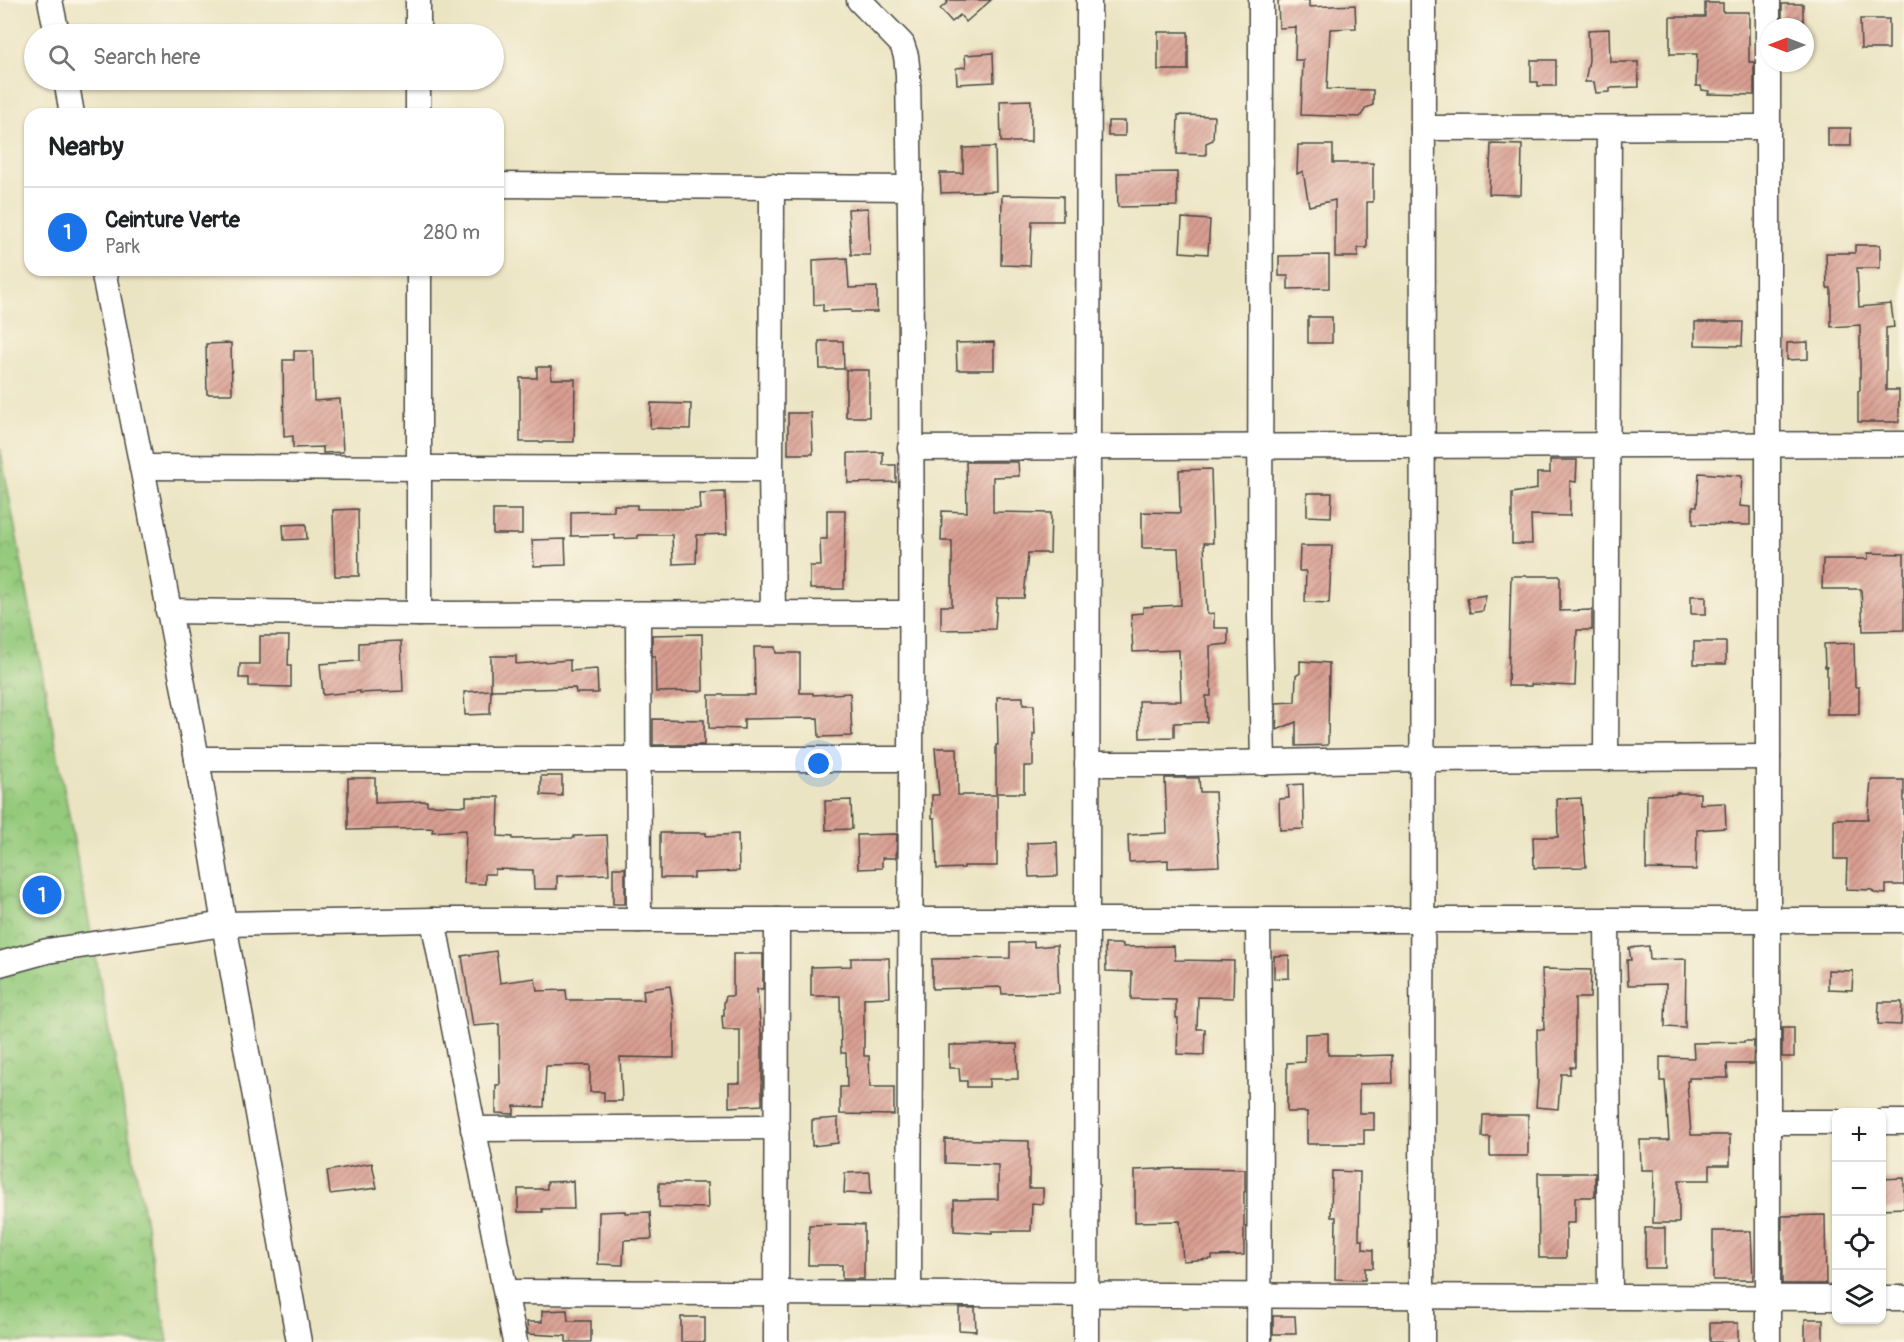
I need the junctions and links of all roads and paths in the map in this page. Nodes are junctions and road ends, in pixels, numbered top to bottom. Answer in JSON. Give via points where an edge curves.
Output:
{"nodes":[{"id":1,"x":50,"y":0,"type":"edge"},
{"id":2,"x":418,"y":0,"type":"edge"},
{"id":3,"x":859,"y":0,"type":"edge"},
{"id":4,"x":1089,"y":0,"type":"edge"},
{"id":5,"x":1261,"y":0,"type":"edge"},
{"id":6,"x":1423,"y":0,"type":"edge"},
{"id":7,"x":1768,"y":0,"type":"edge"},
{"id":8,"x":55,"y":24,"type":"edge"},
{"id":9,"x":418,"y":24,"type":"edge"},
{"id":10,"x":68,"y":90,"type":"edge"},
{"id":11,"x":418,"y":90,"type":"edge"},
{"id":12,"x":71,"y":108,"type":"edge"},
{"id":13,"x":418,"y":108,"type":"edge"},
{"id":14,"x":1768,"y":127,"type":"junction"},
{"id":15,"x":1423,"y":128,"type":"junction"},
{"id":16,"x":1609,"y":128,"type":"junction"},
{"id":17,"x":504,"y":185,"type":"edge"},
{"id":18,"x":772,"y":186,"type":"junction"},
{"id":19,"x":910,"y":188,"type":"junction"},
{"id":20,"x":104,"y":276,"type":"edge"},
{"id":21,"x":418,"y":276,"type":"edge"},
{"id":22,"x":1904,"y":444,"type":"edge"},
{"id":23,"x":1607,"y":445,"type":"junction"},
{"id":24,"x":1768,"y":445,"type":"junction"},
{"id":25,"x":1261,"y":446,"type":"junction"},
{"id":26,"x":1423,"y":446,"type":"junction"},
{"id":27,"x":1088,"y":447,"type":"junction"},
{"id":28,"x":910,"y":448,"type":"junction"},
{"id":29,"x":142,"y":467,"type":"junction"},
{"id":30,"x":419,"y":468,"type":"junction"},
{"id":31,"x":771,"y":469,"type":"junction"},
{"id":32,"x":168,"y":611,"type":"junction"},
{"id":33,"x":419,"y":614,"type":"junction"},
{"id":34,"x":639,"y":614,"type":"junction"},
{"id":35,"x":773,"y":614,"type":"junction"},
{"id":36,"x":911,"y":614,"type":"junction"},
{"id":37,"x":1768,"y":757,"type":"junction"},
{"id":38,"x":197,"y":759,"type":"junction"},
{"id":39,"x":639,"y":759,"type":"junction"},
{"id":40,"x":911,"y":759,"type":"junction"},
{"id":41,"x":1422,"y":759,"type":"junction"},
{"id":42,"x":1606,"y":759,"type":"junction"},
{"id":43,"x":1263,"y":763,"type":"junction"},
{"id":44,"x":1087,"y":764,"type":"junction"},
{"id":45,"x":433,"y":920,"type":"junction"},
{"id":46,"x":639,"y":920,"type":"junction"},
{"id":47,"x":777,"y":920,"type":"junction"},
{"id":48,"x":910,"y":920,"type":"junction"},
{"id":49,"x":1087,"y":920,"type":"junction"},
{"id":50,"x":1258,"y":920,"type":"junction"},
{"id":51,"x":1422,"y":920,"type":"junction"},
{"id":52,"x":1607,"y":920,"type":"junction"},
{"id":53,"x":1768,"y":920,"type":"junction"},
{"id":54,"x":1904,"y":920,"type":"edge"},
{"id":55,"x":224,"y":924,"type":"junction"},
{"id":56,"x":0,"y":964,"type":"edge"},
{"id":57,"x":1768,"y":1122,"type":"junction"},
{"id":58,"x":1832,"y":1122,"type":"edge"},
{"id":59,"x":1886,"y":1122,"type":"edge"},
{"id":60,"x":1904,"y":1122,"type":"edge"},
{"id":61,"x":777,"y":1127,"type":"junction"},
{"id":62,"x":473,"y":1129,"type":"junction"},
{"id":63,"x":506,"y":1292,"type":"junction"},
{"id":64,"x":776,"y":1294,"type":"junction"},
{"id":65,"x":909,"y":1294,"type":"junction"},
{"id":66,"x":1086,"y":1295,"type":"junction"},
{"id":67,"x":1259,"y":1296,"type":"junction"},
{"id":68,"x":1422,"y":1296,"type":"junction"},
{"id":69,"x":1610,"y":1297,"type":"junction"},
{"id":70,"x":1768,"y":1297,"type":"junction"},
{"id":71,"x":1832,"y":1298,"type":"edge"},
{"id":72,"x":1886,"y":1298,"type":"edge"},
{"id":73,"x":1904,"y":1298,"type":"edge"},
{"id":74,"x":299,"y":1342,"type":"edge"},
{"id":75,"x":515,"y":1342,"type":"edge"},
{"id":76,"x":776,"y":1342,"type":"edge"},
{"id":77,"x":1086,"y":1342,"type":"edge"},
{"id":78,"x":1259,"y":1342,"type":"edge"},
{"id":79,"x":1422,"y":1342,"type":"edge"},
{"id":80,"x":1768,"y":1342,"type":"edge"}],
"edges":[{"from":1,"to":8,"type":"street"},
{"from":2,"to":9,"type":"street"},
{"from":3,"to":19,"type":"street","via":[[902,44],[906,56]]},
{"from":4,"to":27,"type":"street"},
{"from":5,"to":25,"type":"street"},
{"from":6,"to":15,"type":"street"},
{"from":7,"to":14,"type":"street"},
{"from":10,"to":12,"type":"street"},
{"from":11,"to":13,"type":"street"},
{"from":14,"to":16,"type":"street"},
{"from":14,"to":24,"type":"street"},
{"from":15,"to":16,"type":"street"},
{"from":15,"to":26,"type":"street"},
{"from":16,"to":23,"type":"street"},
{"from":17,"to":18,"type":"street"},
{"from":18,"to":19,"type":"street"},
{"from":18,"to":31,"type":"street"},
{"from":19,"to":28,"type":"street"},
{"from":20,"to":29,"type":"street"},
{"from":21,"to":30,"type":"street"},
{"from":22,"to":24,"type":"street"},
{"from":23,"to":24,"type":"street"},
{"from":23,"to":26,"type":"street"},
{"from":23,"to":42,"type":"street"},
{"from":24,"to":37,"type":"street"},
{"from":25,"to":26,"type":"street"},
{"from":25,"to":27,"type":"street"},
{"from":25,"to":43,"type":"street"},
{"from":26,"to":41,"type":"street"},
{"from":27,"to":28,"type":"street"},
{"from":27,"to":44,"type":"street"},
{"from":28,"to":36,"type":"street"},
{"from":29,"to":30,"type":"street"},
{"from":29,"to":32,"type":"street"},
{"from":30,"to":31,"type":"street"},
{"from":30,"to":33,"type":"street"},
{"from":31,"to":35,"type":"street"},
{"from":32,"to":33,"type":"street"},
{"from":32,"to":38,"type":"street"},
{"from":33,"to":34,"type":"street"},
{"from":34,"to":35,"type":"street"},
{"from":34,"to":39,"type":"street"},
{"from":35,"to":36,"type":"street"},
{"from":36,"to":40,"type":"street"},
{"from":37,"to":42,"type":"street"},
{"from":37,"to":53,"type":"street"},
{"from":38,"to":39,"type":"street"},
{"from":38,"to":55,"type":"street"},
{"from":39,"to":40,"type":"street"},
{"from":39,"to":46,"type":"street"},
{"from":40,"to":48,"type":"street"},
{"from":41,"to":42,"type":"street"},
{"from":41,"to":43,"type":"street"},
{"from":41,"to":51,"type":"street"},
{"from":43,"to":44,"type":"street"},
{"from":44,"to":49,"type":"street"},
{"from":45,"to":46,"type":"street"},
{"from":45,"to":55,"type":"street"},
{"from":45,"to":62,"type":"street"},
{"from":46,"to":47,"type":"street"},
{"from":47,"to":48,"type":"street"},
{"from":47,"to":61,"type":"street"},
{"from":48,"to":49,"type":"street"},
{"from":48,"to":65,"type":"street"},
{"from":49,"to":50,"type":"street"},
{"from":49,"to":66,"type":"street"},
{"from":50,"to":51,"type":"street"},
{"from":50,"to":67,"type":"street"},
{"from":51,"to":52,"type":"street"},
{"from":51,"to":68,"type":"street"},
{"from":52,"to":53,"type":"street"},
{"from":52,"to":69,"type":"street"},
{"from":53,"to":54,"type":"street"},
{"from":53,"to":57,"type":"street"},
{"from":55,"to":56,"type":"street","via":[[47,951]]},
{"from":55,"to":74,"type":"street"},
{"from":57,"to":58,"type":"street"},
{"from":57,"to":70,"type":"street"},
{"from":59,"to":60,"type":"street"},
{"from":61,"to":62,"type":"street"},
{"from":61,"to":64,"type":"street"},
{"from":62,"to":63,"type":"street"},
{"from":63,"to":64,"type":"street"},
{"from":63,"to":75,"type":"street"},
{"from":64,"to":65,"type":"street"},
{"from":64,"to":76,"type":"street"},
{"from":65,"to":66,"type":"street"},
{"from":66,"to":67,"type":"street"},
{"from":66,"to":77,"type":"street"},
{"from":67,"to":68,"type":"street"},
{"from":67,"to":78,"type":"street"},
{"from":68,"to":69,"type":"street"},
{"from":68,"to":79,"type":"street"},
{"from":69,"to":70,"type":"street"},
{"from":70,"to":71,"type":"street"},
{"from":70,"to":80,"type":"street"},
{"from":72,"to":73,"type":"street"}]}
